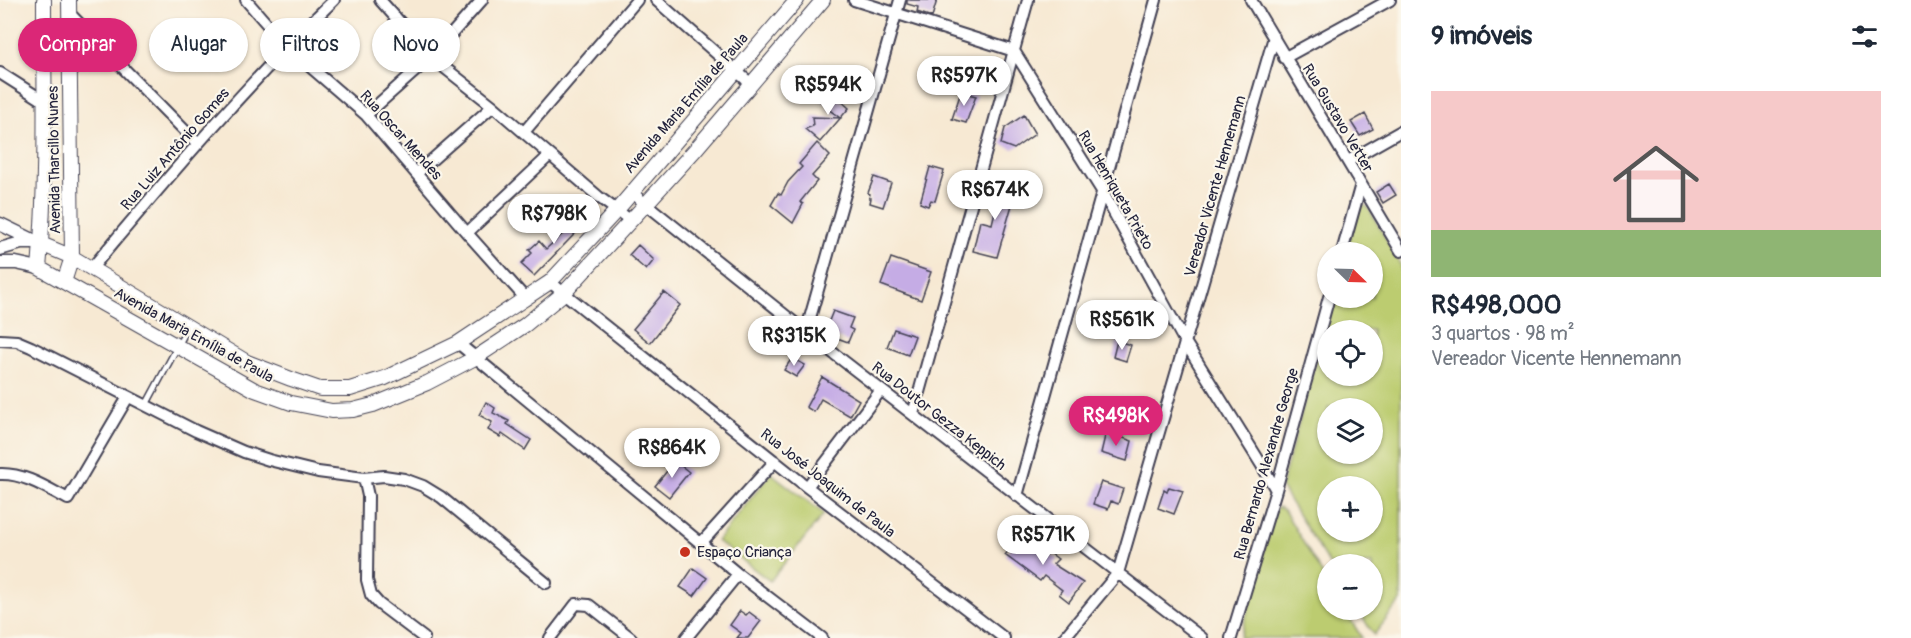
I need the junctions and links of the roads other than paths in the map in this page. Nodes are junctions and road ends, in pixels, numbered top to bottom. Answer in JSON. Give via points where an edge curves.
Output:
{"nodes":[{"id":1,"x":44,"y":0,"type":"edge"},
{"id":2,"x":246,"y":0,"type":"edge"},
{"id":3,"x":334,"y":0,"type":"edge"},
{"id":4,"x":380,"y":0,"type":"edge"},
{"id":5,"x":482,"y":0,"type":"edge"},
{"id":6,"x":637,"y":0,"type":"edge"},
{"id":7,"x":656,"y":0,"type":"edge"},
{"id":8,"x":796,"y":0,"type":"edge"},
{"id":9,"x":823,"y":0,"type":"edge"},
{"id":10,"x":854,"y":0,"type":"edge"},
{"id":11,"x":900,"y":0,"type":"edge"},
{"id":12,"x":1028,"y":0,"type":"edge"},
{"id":13,"x":1156,"y":0,"type":"edge"},
{"id":14,"x":1251,"y":0,"type":"edge"},
{"id":15,"x":1390,"y":0,"type":"edge"},
{"id":16,"x":69,"y":6,"type":"edge"},
{"id":17,"x":896,"y":15,"type":"junction"},
{"id":18,"x":262,"y":18,"type":"edge"},
{"id":19,"x":315,"y":18,"type":"edge"},
{"id":20,"x":396,"y":18,"type":"edge"},
{"id":21,"x":460,"y":25,"type":"edge"},
{"id":22,"x":1274,"y":38,"type":"junction"},
{"id":23,"x":1014,"y":51,"type":"junction"},
{"id":24,"x":1284,"y":58,"type":"junction"},
{"id":25,"x":735,"y":70,"type":"junction"},
{"id":26,"x":262,"y":72,"type":"edge"},
{"id":27,"x":316,"y":72,"type":"edge"},
{"id":28,"x":414,"y":72,"type":"edge"},
{"id":29,"x":450,"y":72,"type":"edge"},
{"id":30,"x":0,"y":73,"type":"edge"},
{"id":31,"x":751,"y":84,"type":"junction"},
{"id":32,"x":44,"y":101,"type":"junction"},
{"id":33,"x":493,"y":106,"type":"junction"},
{"id":34,"x":366,"y":115,"type":"junction"},
{"id":35,"x":1401,"y":131,"type":"edge"},
{"id":36,"x":524,"y":132,"type":"junction"},
{"id":37,"x":680,"y":135,"type":"junction"},
{"id":38,"x":197,"y":143,"type":"junction"},
{"id":39,"x":695,"y":150,"type":"junction"},
{"id":40,"x":550,"y":155,"type":"junction"},
{"id":41,"x":1348,"y":161,"type":"junction"},
{"id":42,"x":417,"y":173,"type":"junction"},
{"id":43,"x":1361,"y":184,"type":"junction"},
{"id":44,"x":631,"y":192,"type":"junction"},
{"id":45,"x":1102,"y":192,"type":"junction"},
{"id":46,"x":645,"y":205,"type":"junction"},
{"id":47,"x":617,"y":210,"type":"junction"},
{"id":48,"x":630,"y":220,"type":"junction"},
{"id":49,"x":0,"y":224,"type":"edge"},
{"id":50,"x":467,"y":233,"type":"junction"},
{"id":51,"x":1345,"y":242,"type":"edge"},
{"id":52,"x":41,"y":244,"type":"junction"},
{"id":53,"x":0,"y":249,"type":"edge"},
{"id":54,"x":1401,"y":251,"type":"edge"},
{"id":55,"x":72,"y":257,"type":"junction"},
{"id":56,"x":0,"y":263,"type":"edge"},
{"id":57,"x":39,"y":268,"type":"junction"},
{"id":58,"x":91,"y":269,"type":"junction"},
{"id":59,"x":64,"y":282,"type":"junction"},
{"id":60,"x":550,"y":282,"type":"junction"},
{"id":61,"x":564,"y":293,"type":"junction"},
{"id":62,"x":526,"y":299,"type":"junction"},
{"id":63,"x":1326,"y":308,"type":"edge"},
{"id":64,"x":188,"y":327,"type":"junction"},
{"id":65,"x":806,"y":332,"type":"junction"},
{"id":66,"x":0,"y":340,"type":"edge"},
{"id":67,"x":1185,"y":342,"type":"junction"},
{"id":68,"x":458,"y":343,"type":"junction"},
{"id":69,"x":177,"y":347,"type":"junction"},
{"id":70,"x":475,"y":358,"type":"junction"},
{"id":71,"x":881,"y":390,"type":"junction"},
{"id":72,"x":128,"y":397,"type":"junction"},
{"id":73,"x":145,"y":406,"type":"junction"},
{"id":74,"x":913,"y":414,"type":"junction"},
{"id":75,"x":775,"y":461,"type":"junction"},
{"id":76,"x":0,"y":474,"type":"edge"},
{"id":77,"x":364,"y":478,"type":"junction"},
{"id":78,"x":807,"y":486,"type":"junction"},
{"id":79,"x":1276,"y":490,"type":"junction"},
{"id":80,"x":1017,"y":496,"type":"junction"},
{"id":81,"x":702,"y":542,"type":"junction"},
{"id":82,"x":1118,"y":573,"type":"junction"},
{"id":83,"x":738,"y":574,"type":"junction"},
{"id":84,"x":546,"y":583,"type":"dead end"},
{"id":85,"x":424,"y":638,"type":"edge"},
{"id":86,"x":550,"y":638,"type":"edge"},
{"id":87,"x":631,"y":638,"type":"edge"},
{"id":88,"x":686,"y":638,"type":"edge"},
{"id":89,"x":822,"y":638,"type":"edge"},
{"id":90,"x":1004,"y":638,"type":"edge"},
{"id":91,"x":1064,"y":638,"type":"edge"},
{"id":92,"x":1202,"y":638,"type":"edge"},
{"id":93,"x":1231,"y":638,"type":"edge"}],
"edges":[{"from":1,"to":32,"type":"main road","name":"Avenida Tharcillo Nunes"},
{"from":2,"to":18,"type":"street","name":"Rua Oscar Mendes"},
{"from":3,"to":19,"type":"street","name":"Rua Luiz Antônio Gomes"},
{"from":4,"to":20,"type":"street"},
{"from":5,"to":21,"type":"street"},
{"from":6,"to":36,"type":"street"},
{"from":7,"to":25,"type":"street"},
{"from":8,"to":25,"type":"main road","name":"Avenida Maria Emília de Paula"},
{"from":9,"to":31,"type":"main road","name":"Avenida Maria Emília de Paula"},
{"from":10,"to":17,"type":"street"},
{"from":11,"to":17,"type":"street"},
{"from":12,"to":23,"type":"street"},
{"from":13,"to":45,"type":"street"},
{"from":14,"to":22,"type":"street","name":"Rua Gustavo Vetter"},
{"from":15,"to":24,"type":"street"},
{"from":16,"to":38,"type":"street"},
{"from":16,"to":55,"type":"main road","name":"Avenida Tharcillo Nunes"},
{"from":17,"to":23,"type":"street"},
{"from":17,"to":65,"type":"street"},
{"from":22,"to":24,"type":"street","name":"Rua Gustavo Vetter"},
{"from":22,"to":67,"type":"street","name":"Vereador Vicente Hennemann"},
{"from":23,"to":45,"type":"street","name":"Rua Henriqueta Prieto"},
{"from":23,"to":74,"type":"street"},
{"from":24,"to":41,"type":"street","name":"Rua Gustavo Vetter"},
{"from":25,"to":31,"type":"street"},
{"from":25,"to":37,"type":"main road","name":"Avenida Maria Emília de Paula"},
{"from":26,"to":38,"type":"street","name":"Rua Luiz Antônio Gomes"},
{"from":27,"to":34,"type":"street","name":"Rua Oscar Mendes"},
{"from":28,"to":34,"type":"street"},
{"from":29,"to":33,"type":"street"},
{"from":30,"to":32,"type":"street"},
{"from":31,"to":39,"type":"main road","name":"Avenida Maria Emília de Paula"},
{"from":32,"to":52,"type":"main road","name":"Avenida Tharcillo Nunes"},
{"from":33,"to":36,"type":"street"},
{"from":33,"to":42,"type":"street"},
{"from":34,"to":42,"type":"street","name":"Rua Oscar Mendes"},
{"from":35,"to":41,"type":"street"},
{"from":36,"to":40,"type":"street"},
{"from":37,"to":39,"type":"lane"},
{"from":37,"to":44,"type":"main road","name":"Avenida Maria Emília de Paula"},
{"from":38,"to":58,"type":"street","name":"Rua Luiz Antônio Gomes"},
{"from":39,"to":46,"type":"main road","name":"Avenida Maria Emília de Paula"},
{"from":40,"to":47,"type":"street"},
{"from":40,"to":50,"type":"street"},
{"from":41,"to":43,"type":"street","name":"Rua Gustavo Vetter"},
{"from":42,"to":50,"type":"street","name":"Rua Oscar Mendes"},
{"from":43,"to":51,"type":"street"},
{"from":43,"to":54,"type":"street","name":"Rua Gustavo Vetter"},
{"from":44,"to":46,"type":"street","name":"Rua Doutor Gezza Keppich"},
{"from":44,"to":47,"type":"main road","name":"Avenida Maria Emília de Paula"},
{"from":45,"to":67,"type":"street","name":"Rua Henriqueta Prieto"},
{"from":45,"to":80,"type":"street"},
{"from":46,"to":48,"type":"main road","name":"Avenida Maria Emília de Paula"},
{"from":46,"to":65,"type":"street","name":"Rua Doutor Gezza Keppich"},
{"from":47,"to":48,"type":"street"},
{"from":47,"to":60,"type":"main road","name":"Avenida Maria Emília de Paula"},
{"from":48,"to":61,"type":"main road","name":"Avenida Maria Emília de Paula"},
{"from":49,"to":52,"type":"street","name":"Avenida Maria Emília de Paula"},
{"from":50,"to":62,"type":"street","name":"Rua Oscar Mendes"},
{"from":52,"to":53,"type":"street","name":"Avenida Maria Emília de Paula","via":[[21,243]]},
{"from":52,"to":55,"type":"main road","name":"Avenida Maria Emília de Paula"},
{"from":52,"to":57,"type":"main road","name":"Avenida Tharcillo Nunes"},
{"from":55,"to":58,"type":"main road","name":"Avenida Maria Emília de Paula"},
{"from":55,"to":59,"type":"main road","name":"Avenida Tharcillo Nunes"},
{"from":56,"to":57,"type":"street"},
{"from":57,"to":59,"type":"main road","name":"Avenida Maria Emília de Paula"},
{"from":58,"to":64,"type":"main road","name":"Avenida Maria Emília de Paula"},
{"from":59,"to":69,"type":"main road","name":"Avenida Maria Emília de Paula"},
{"from":60,"to":61,"type":"street","name":"Rua José Joaquim de Paula"},
{"from":60,"to":62,"type":"main road","name":"Avenida Maria Emília de Paula"},
{"from":61,"to":70,"type":"main road","name":"Avenida Maria Emília de Paula"},
{"from":61,"to":75,"type":"street","name":"Rua José Joaquim de Paula"},
{"from":62,"to":68,"type":"main road","name":"Avenida Maria Emília de Paula"},
{"from":63,"to":79,"type":"street","name":"Rua Bernardo Alexandre George"},
{"from":64,"to":68,"type":"main road","name":"Avenida Maria Emília de Paula","via":[[247,362],[320,389],[350,389],[385,378]]},
{"from":64,"to":69,"type":"lane"},
{"from":65,"to":71,"type":"street","name":"Rua Doutor Gezza Keppich"},
{"from":66,"to":72,"type":"street","via":[[31,347]]},
{"from":67,"to":79,"type":"street","name":"Rua Henriqueta Prieto"},
{"from":67,"to":82,"type":"street","name":"Vereador Vicente Hennemann"},
{"from":68,"to":70,"type":"street"},
{"from":69,"to":70,"type":"main road","name":"Avenida Maria Emília de Paula","via":[[255,390],[291,403],[332,411],[373,405]]},
{"from":69,"to":73,"type":"lane"},
{"from":70,"to":81,"type":"street"},
{"from":71,"to":74,"type":"street","name":"Rua Doutor Gezza Keppich"},
{"from":71,"to":78,"type":"street"},
{"from":72,"to":73,"type":"street"},
{"from":72,"to":76,"type":"street","via":[[68,499],[25,477]]},
{"from":73,"to":77,"type":"street","via":[[261,458]]},
{"from":74,"to":80,"type":"street","name":"Rua Doutor Gezza Keppich"},
{"from":75,"to":78,"type":"street","name":"Rua José Joaquim de Paula"},
{"from":75,"to":81,"type":"street"},
{"from":77,"to":84,"type":"street","via":[[384,476],[423,486]]},
{"from":77,"to":85,"type":"street","via":[[368,496],[367,580],[371,595]]},
{"from":78,"to":90,"type":"street","name":"Rua José Joaquim de Paula"},
{"from":79,"to":93,"type":"street","name":"Rua Bernardo Alexandre George"},
{"from":80,"to":82,"type":"street","name":"Rua Doutor Gezza Keppich"},
{"from":81,"to":83,"type":"street"},
{"from":82,"to":91,"type":"street","name":"Vereador Vicente Hennemann"},
{"from":82,"to":92,"type":"street","name":"Rua Doutor Gezza Keppich"},
{"from":83,"to":88,"type":"street"},
{"from":83,"to":89,"type":"street"},
{"from":86,"to":87,"type":"street","via":[[576,604],[589,605]]}]}
